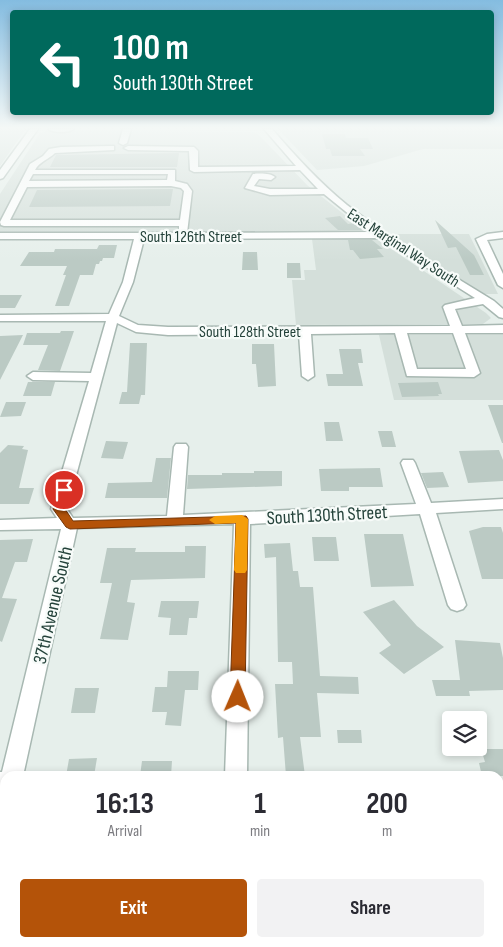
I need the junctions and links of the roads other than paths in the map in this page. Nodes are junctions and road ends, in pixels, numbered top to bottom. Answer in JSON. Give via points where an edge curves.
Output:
{"nodes":[{"id":1,"x":29,"y":173,"type":"edge"},
{"id":2,"x":180,"y":173,"type":"edge"},
{"id":3,"x":309,"y":175,"type":"joint"},
{"id":4,"x":171,"y":183,"type":"junction"},
{"id":5,"x":24,"y":184,"type":"junction"},
{"id":6,"x":326,"y":191,"type":"junction"},
{"id":7,"x":184,"y":222,"type":"junction"},
{"id":8,"x":382,"y":235,"type":"junction"},
{"id":9,"x":503,"y":235,"type":"edge"},
{"id":10,"x":0,"y":236,"type":"edge"},
{"id":11,"x":140,"y":236,"type":"junction"},
{"id":12,"x":182,"y":236,"type":"junction"},
{"id":13,"x":503,"y":285,"type":"edge"},
{"id":14,"x":503,"y":298,"type":"edge"},
{"id":15,"x":487,"y":302,"type":"junction"},
{"id":16,"x":503,"y":303,"type":"edge"},
{"id":17,"x":503,"y":315,"type":"edge"},
{"id":18,"x":113,"y":317,"type":"junction"},
{"id":19,"x":0,"y":318,"type":"edge"},
{"id":20,"x":456,"y":329,"type":"junction"},
{"id":21,"x":503,"y":329,"type":"edge"},
{"id":22,"x":305,"y":330,"type":"junction"},
{"id":23,"x":400,"y":330,"type":"junction"},
{"id":24,"x":33,"y":376,"type":"dead end"},
{"id":25,"x":96,"y":376,"type":"junction"},
{"id":26,"x":308,"y":376,"type":"dead end"},
{"id":27,"x":181,"y":447,"type":"dead end"},
{"id":28,"x":408,"y":463,"type":"dead end"},
{"id":29,"x":503,"y":504,"type":"edge"},
{"id":30,"x":427,"y":509,"type":"junction"},
{"id":31,"x":242,"y":519,"type":"junction"},
{"id":32,"x":175,"y":521,"type":"junction"},
{"id":33,"x":0,"y":525,"type":"edge"},
{"id":34,"x":70,"y":525,"type":"junction"},
{"id":35,"x":457,"y":605,"type":"dead end"},
{"id":36,"x":13,"y":771,"type":"edge"},
{"id":37,"x":236,"y":771,"type":"edge"}],
"edges":[{"from":1,"to":5,"type":"street"},
{"from":2,"to":4,"type":"street"},
{"from":3,"to":6,"type":"street","name":"East Marginal Way South"},
{"from":3,"to":6,"type":"street","via":[[256,176],[249,188],[270,192]]},
{"from":4,"to":5,"type":"street"},
{"from":4,"to":7,"type":"street","via":[[184,186],[188,191]]},
{"from":5,"to":7,"type":"street","via":[[4,223]]},
{"from":6,"to":8,"type":"street","name":"East Marginal Way South"},
{"from":7,"to":12,"type":"street"},
{"from":8,"to":12,"type":"street","name":"South 126th Street"},
{"from":8,"to":15,"type":"street","name":"East Marginal Way South"},
{"from":9,"to":13,"type":"street","via":[[481,239]]},
{"from":10,"to":11,"type":"street","name":"South 126th Street"},
{"from":11,"to":12,"type":"street","name":"South 126th Street"},
{"from":11,"to":18,"type":"street","name":"37th Avenue South","via":[[128,282]]},
{"from":14,"to":15,"type":"street"},
{"from":15,"to":16,"type":"street"},
{"from":15,"to":17,"type":"street","name":"East Marginal Way South"},
{"from":15,"to":20,"type":"street","via":[[449,307]]},
{"from":18,"to":19,"type":"street","name":"South 128th Street"},
{"from":18,"to":22,"type":"street","name":"South 128th Street","via":[[150,331]]},
{"from":18,"to":25,"type":"street","name":"37th Avenue South"},
{"from":20,"to":21,"type":"street","name":"South 128th Street"},
{"from":20,"to":23,"type":"street","name":"South 128th Street"},
{"from":20,"to":23,"type":"street","via":[[474,374],[412,374]]},
{"from":22,"to":23,"type":"street","name":"South 128th Street"},
{"from":22,"to":26,"type":"street"},
{"from":24,"to":25,"type":"street"},
{"from":25,"to":34,"type":"street","name":"37th Avenue South","via":[[59,509]]},
{"from":27,"to":32,"type":"street"},
{"from":28,"to":30,"type":"street"},
{"from":29,"to":30,"type":"street","name":"South 130th Street"},
{"from":30,"to":31,"type":"street","name":"South 130th Street"},
{"from":30,"to":35,"type":"street"},
{"from":31,"to":32,"type":"street","name":"South 130th Street"},
{"from":31,"to":37,"type":"street"},
{"from":32,"to":34,"type":"street","name":"South 130th Street"},
{"from":33,"to":34,"type":"street","name":"South 130th Street"},
{"from":34,"to":36,"type":"street","name":"37th Avenue South"}]}
